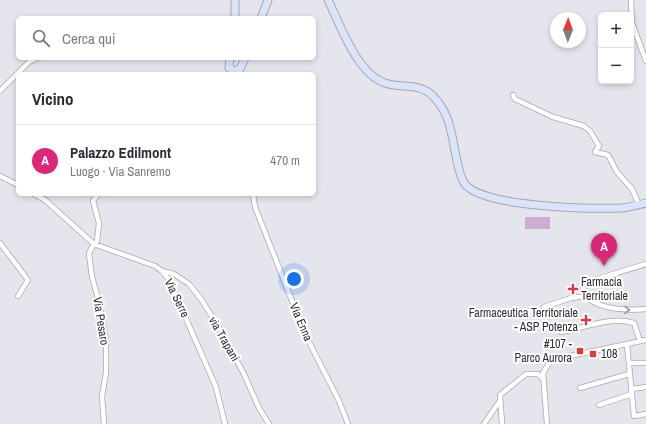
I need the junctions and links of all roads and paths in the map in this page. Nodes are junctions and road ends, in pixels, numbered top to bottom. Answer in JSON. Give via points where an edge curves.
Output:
{"nodes":[{"id":1,"x":235,"y":0,"type":"edge"},
{"id":2,"x":268,"y":0,"type":"edge"},
{"id":3,"x":328,"y":0,"type":"edge"},
{"id":4,"x":631,"y":0,"type":"edge"},
{"id":5,"x":235,"y":16,"type":"edge"},
{"id":6,"x":262,"y":16,"type":"edge"},
{"id":7,"x":33,"y":60,"type":"edge"},
{"id":8,"x":230,"y":60,"type":"edge"},
{"id":9,"x":244,"y":60,"type":"edge"},
{"id":10,"x":646,"y":61,"type":"edge"},
{"id":11,"x":19,"y":72,"type":"edge"},
{"id":12,"x":236,"y":72,"type":"edge"},
{"id":13,"x":238,"y":72,"type":"edge"},
{"id":14,"x":16,"y":75,"type":"edge"},
{"id":15,"x":0,"y":91,"type":"edge"},
{"id":16,"x":513,"y":95,"type":"dead end"},
{"id":17,"x":0,"y":176,"type":"edge"},
{"id":18,"x":16,"y":184,"type":"edge"},
{"id":19,"x":38,"y":196,"type":"edge"},
{"id":20,"x":97,"y":196,"type":"edge"},
{"id":21,"x":253,"y":196,"type":"edge"},
{"id":22,"x":642,"y":204,"type":"edge"},
{"id":23,"x":0,"y":242,"type":"edge"},
{"id":24,"x":94,"y":244,"type":"junction"},
{"id":25,"x":646,"y":264,"type":"edge"},
{"id":26,"x":162,"y":271,"type":"junction"},
{"id":27,"x":18,"y":296,"type":"dead end"},
{"id":28,"x":586,"y":296,"type":"junction"},
{"id":29,"x":544,"y":307,"type":"dead end"},
{"id":30,"x":646,"y":309,"type":"edge"},
{"id":31,"x":561,"y":332,"type":"dead end"},
{"id":32,"x":646,"y":340,"type":"edge"},
{"id":33,"x":640,"y":341,"type":"junction"},
{"id":34,"x":627,"y":344,"type":"junction"},
{"id":35,"x":629,"y":363,"type":"junction"},
{"id":36,"x":646,"y":363,"type":"edge"},
{"id":37,"x":629,"y":374,"type":"junction"},
{"id":38,"x":543,"y":379,"type":"junction"},
{"id":39,"x":646,"y":387,"type":"edge"},
{"id":40,"x":580,"y":388,"type":"dead end"},
{"id":41,"x":631,"y":389,"type":"junction"},
{"id":42,"x":632,"y":394,"type":"junction"},
{"id":43,"x":499,"y":402,"type":"junction"},
{"id":44,"x":599,"y":405,"type":"dead end"},
{"id":45,"x":646,"y":414,"type":"edge"},
{"id":46,"x":104,"y":424,"type":"edge"},
{"id":47,"x":225,"y":424,"type":"edge"},
{"id":48,"x":269,"y":424,"type":"edge"},
{"id":49,"x":348,"y":424,"type":"edge"},
{"id":50,"x":484,"y":424,"type":"edge"},
{"id":51,"x":502,"y":424,"type":"edge"},
{"id":52,"x":547,"y":424,"type":"edge"}],
"edges":[{"from":1,"to":5,"type":"main road"},
{"from":2,"to":6,"type":"main road"},
{"from":3,"to":22,"type":"main road","via":[[354,52],[375,78],[390,85],[426,90],[435,98],[451,130],[463,181],[471,191],[514,203],[612,208]]},
{"from":4,"to":10,"type":"street","via":[[632,23]]},
{"from":7,"to":11,"type":"street"},
{"from":8,"to":12,"type":"main road","via":[[229,68]]},
{"from":9,"to":13,"type":"main road"},
{"from":14,"to":15,"type":"street"},
{"from":16,"to":22,"type":"street","via":[[515,99],[554,117],[588,129],[600,146],[595,152],[608,155],[617,172]]},
{"from":17,"to":18,"type":"street"},
{"from":19,"to":24,"type":"street","name":"Via Serre"},
{"from":20,"to":24,"type":"street","name":"Via Pesaro","via":[[93,201],[98,217],[97,240]]},
{"from":21,"to":49,"type":"street","name":"Via Enna","via":[[255,207],[306,336]]},
{"from":23,"to":27,"type":"street","via":[[28,280]]},
{"from":24,"to":26,"type":"street","name":"Via Serre","via":[[155,266]]},
{"from":24,"to":46,"type":"street","name":"Via Pesaro","via":[[89,254],[106,340],[106,373],[102,396]]},
{"from":25,"to":28,"type":"street","via":[[586,282],[583,285]]},
{"from":26,"to":47,"type":"street","name":"Via Serre","via":[[169,280],[210,372]]},
{"from":26,"to":48,"type":"street","name":"via Trapani","via":[[174,274],[189,284],[200,299],[218,326]]},
{"from":28,"to":29,"type":"street"},
{"from":28,"to":30,"type":"street","one_way":true,"via":[[611,308]]},
{"from":31,"to":33,"type":"street","via":[[604,321],[625,320],[634,323]]},
{"from":32,"to":33,"type":"street"},
{"from":33,"to":34,"type":"street"},
{"from":34,"to":35,"type":"street"},
{"from":34,"to":38,"type":"street","via":[[551,360],[543,373]]},
{"from":35,"to":36,"type":"street"},
{"from":35,"to":37,"type":"street"},
{"from":37,"to":40,"type":"street"},
{"from":37,"to":41,"type":"street"},
{"from":38,"to":43,"type":"street","via":[[538,374],[522,376],[500,395]]},
{"from":38,"to":52,"type":"street"},
{"from":39,"to":41,"type":"street"},
{"from":41,"to":42,"type":"street"},
{"from":42,"to":44,"type":"street"},
{"from":42,"to":45,"type":"street","via":[[634,416]]},
{"from":43,"to":50,"type":"street"},
{"from":43,"to":51,"type":"street"}]}
